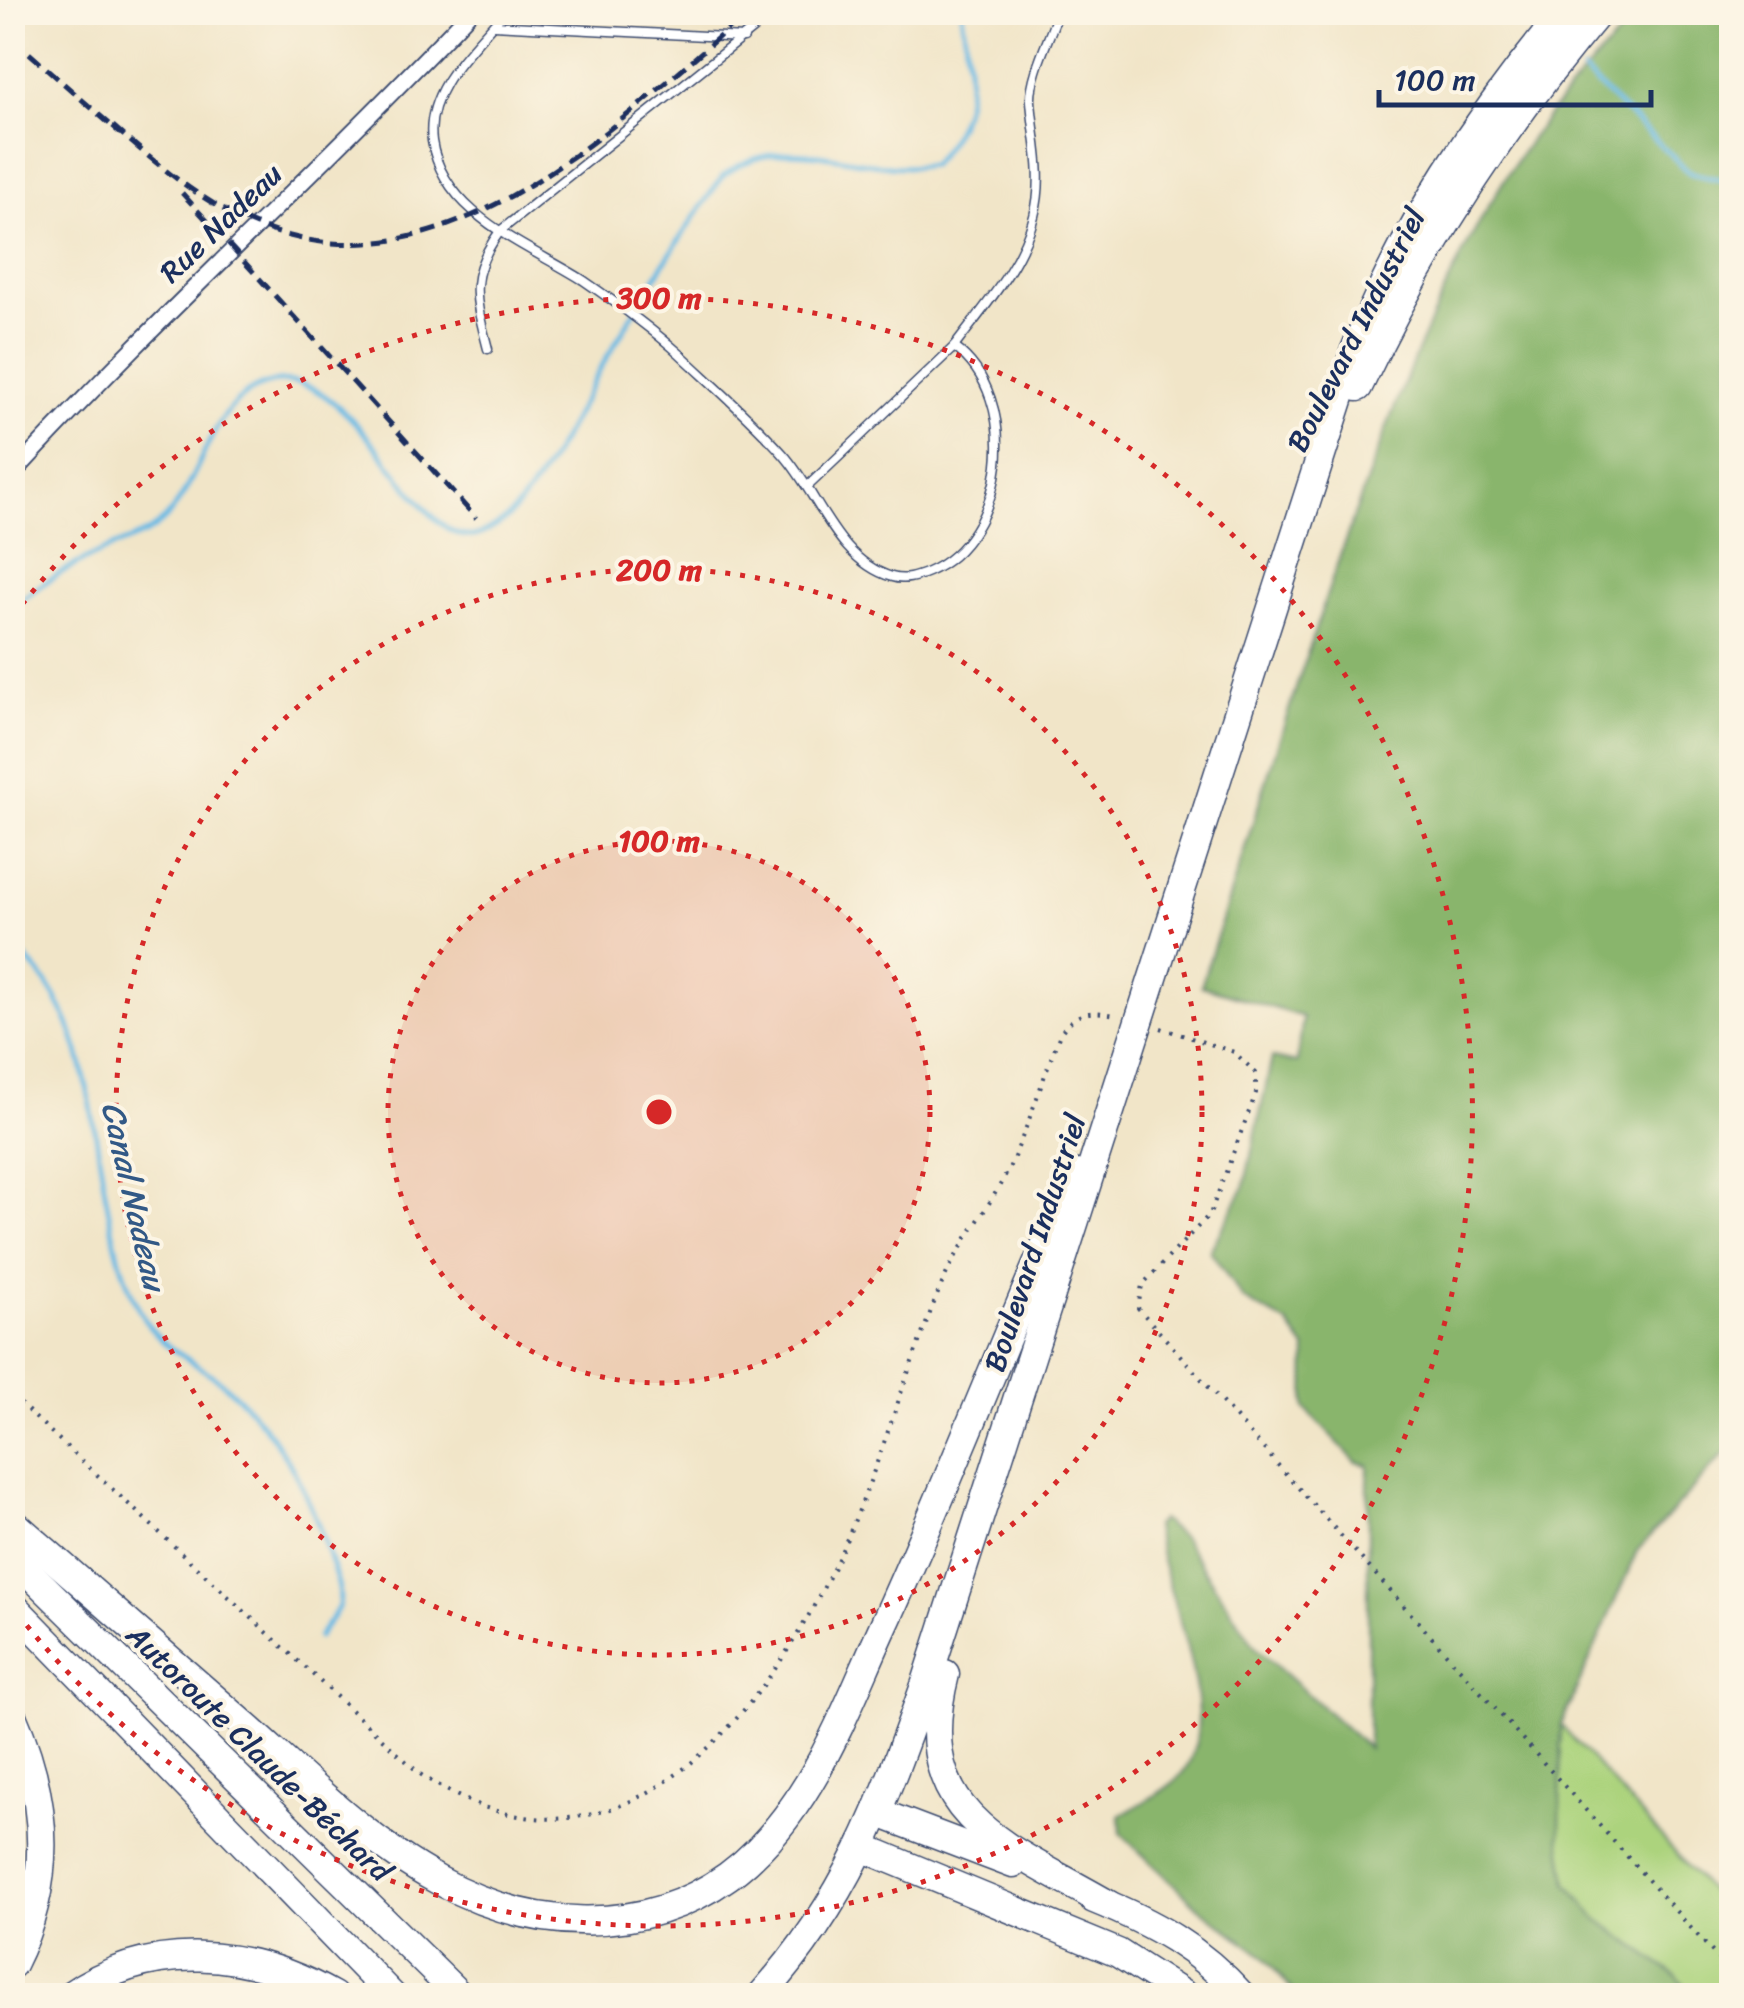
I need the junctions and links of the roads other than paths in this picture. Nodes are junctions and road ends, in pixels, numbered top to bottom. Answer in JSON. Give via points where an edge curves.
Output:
{"nodes":[{"id":1,"x":470,"y":12,"type":"edge"},
{"id":2,"x":504,"y":12,"type":"edge"},
{"id":3,"x":774,"y":12,"type":"edge"},
{"id":4,"x":1058,"y":12,"type":"edge"},
{"id":5,"x":1565,"y":12,"type":"edge"},
{"id":6,"x":1599,"y":12,"type":"edge"},
{"id":7,"x":494,"y":24,"type":"junction"},
{"id":8,"x":744,"y":38,"type":"junction"},
{"id":9,"x":500,"y":231,"type":"junction"},
{"id":10,"x":954,"y":347,"type":"junction"},
{"id":11,"x":488,"y":349,"type":"dead end"},
{"id":12,"x":12,"y":475,"type":"edge"},
{"id":13,"x":1314,"y":484,"type":"junction"},
{"id":14,"x":808,"y":486,"type":"junction"},
{"id":15,"x":1133,"y":1050,"type":"junction"},
{"id":16,"x":1005,"y":1440,"type":"junction"},
{"id":17,"x":12,"y":1522,"type":"edge"},
{"id":18,"x":12,"y":1556,"type":"edge"},
{"id":19,"x":12,"y":1605,"type":"edge"},
{"id":20,"x":12,"y":1716,"type":"edge"},
{"id":21,"x":257,"y":1797,"type":"junction"},
{"id":22,"x":879,"y":1813,"type":"junction"},
{"id":23,"x":864,"y":1848,"type":"junction"},
{"id":24,"x":1109,"y":1905,"type":"junction"},
{"id":25,"x":12,"y":1964,"type":"edge"},
{"id":26,"x":69,"y":1996,"type":"edge"},
{"id":27,"x":333,"y":1996,"type":"edge"},
{"id":28,"x":392,"y":1996,"type":"edge"},
{"id":29,"x":460,"y":1996,"type":"edge"},
{"id":30,"x":485,"y":1996,"type":"edge"},
{"id":31,"x":762,"y":1996,"type":"edge"},
{"id":32,"x":1185,"y":1996,"type":"edge"},
{"id":33,"x":1242,"y":1996,"type":"edge"}],
"edges":[{"from":1,"to":12,"type":"street","name":"Rue Nadeau"},
{"from":2,"to":7,"type":"lane"},
{"from":3,"to":8,"type":"lane"},
{"from":4,"to":10,"type":"lane","via":[[1030,98],[1039,135],[1034,218],[1020,254]]},
{"from":5,"to":13,"type":"highway","name":"Boulevard Industriel","via":[[1484,114],[1413,226],[1354,350]]},
{"from":6,"to":13,"type":"highway","name":"Boulevard Industriel","via":[[1508,126],[1431,246]]},
{"from":7,"to":8,"type":"lane"},
{"from":7,"to":9,"type":"lane","via":[[435,101],[432,140],[458,194]]},
{"from":8,"to":9,"type":"lane"},
{"from":9,"to":11,"type":"lane","via":[[478,266],[475,286]]},
{"from":9,"to":14,"type":"lane","via":[[676,351]]},
{"from":10,"to":14,"type":"lane"},
{"from":10,"to":14,"type":"lane","via":[[968,356],[994,408],[1000,457],[974,533],[948,564],[914,578],[894,578],[866,565],[834,532]]},
{"from":13,"to":15,"type":"highway","name":"Boulevard Industriel"},
{"from":15,"to":16,"type":"highway","name":"Boulevard Industriel"},
{"from":15,"to":17,"type":"highway","via":[[818,1765],[769,1839],[728,1877],[683,1901],[613,1920],[564,1922],[520,1914],[436,1880],[318,1790]]},
{"from":16,"to":22,"type":"highway","name":"Boulevard Industriel"},
{"from":16,"to":24,"type":"highway","via":[[940,1694],[939,1766],[960,1808],[984,1830]]},
{"from":18,"to":21,"type":"highway","name":"Autoroute Claude-Béchard"},
{"from":19,"to":28,"type":"highway"},
{"from":20,"to":25,"type":"highway","via":[[38,1794],[43,1837],[38,1900]]},
{"from":21,"to":29,"type":"highway","name":"Autoroute Claude-Béchard"},
{"from":21,"to":30,"type":"highway"},
{"from":22,"to":23,"type":"highway","name":"Boulevard Industriel"},
{"from":22,"to":24,"type":"highway"},
{"from":23,"to":31,"type":"highway","name":"Boulevard Industriel","via":[[815,1930]]},
{"from":23,"to":32,"type":"highway","via":[[1118,1953]]},
{"from":24,"to":33,"type":"highway","via":[[1188,1944]]},
{"from":26,"to":27,"type":"highway","via":[[126,1967],[188,1955],[262,1964]]}]}
